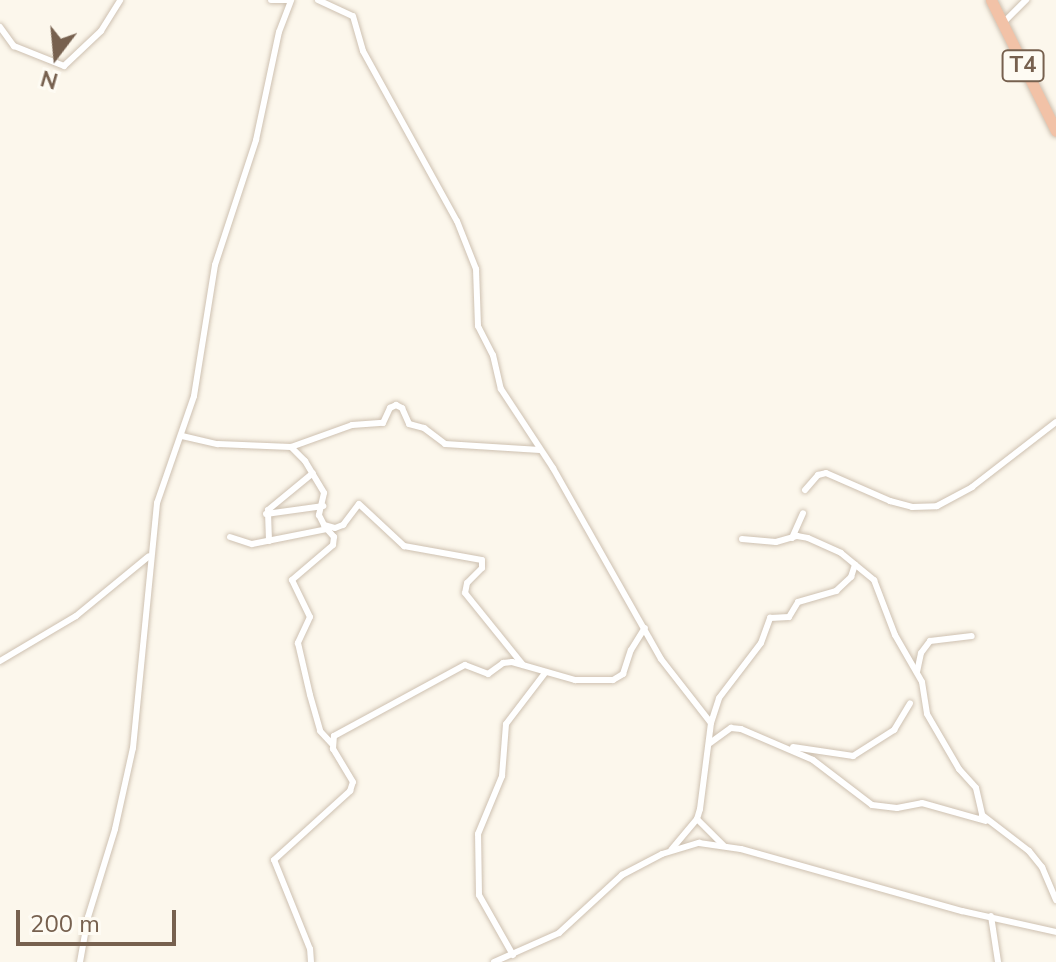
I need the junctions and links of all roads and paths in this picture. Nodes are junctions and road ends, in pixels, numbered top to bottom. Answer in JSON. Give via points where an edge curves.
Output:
{"nodes":[{"id":1,"x":120,"y":0,"type":"edge"},
{"id":2,"x":271,"y":0,"type":"edge"},
{"id":3,"x":290,"y":0,"type":"edge"},
{"id":4,"x":318,"y":0,"type":"edge"},
{"id":5,"x":991,"y":0,"type":"edge"},
{"id":6,"x":1026,"y":0,"type":"edge"},
{"id":7,"x":1003,"y":23,"type":"junction"},
{"id":8,"x":0,"y":27,"type":"edge"},
{"id":9,"x":1056,"y":131,"type":"edge"},
{"id":10,"x":1056,"y":422,"type":"edge"},
{"id":11,"x":182,"y":436,"type":"junction"},
{"id":12,"x":291,"y":447,"type":"junction"},
{"id":13,"x":540,"y":450,"type":"junction"},
{"id":14,"x":313,"y":473,"type":"junction"},
{"id":15,"x":805,"y":490,"type":"dead end"},
{"id":16,"x":323,"y":506,"type":"junction"},
{"id":17,"x":803,"y":513,"type":"dead end"},
{"id":18,"x":266,"y":514,"type":"junction"},
{"id":19,"x":325,"y":527,"type":"junction"},
{"id":20,"x":230,"y":537,"type":"dead end"},
{"id":21,"x":792,"y":538,"type":"junction"},
{"id":22,"x":742,"y":539,"type":"dead end"},
{"id":23,"x":269,"y":541,"type":"junction"},
{"id":24,"x":151,"y":554,"type":"junction"},
{"id":25,"x":855,"y":565,"type":"junction"},
{"id":26,"x":645,"y":628,"type":"junction"},
{"id":27,"x":972,"y":636,"type":"dead end"},
{"id":28,"x":0,"y":661,"type":"edge"},
{"id":29,"x":523,"y":665,"type":"junction"},
{"id":30,"x":917,"y":672,"type":"junction"},
{"id":31,"x":545,"y":673,"type":"junction"},
{"id":32,"x":910,"y":703,"type":"dead end"},
{"id":33,"x":711,"y":723,"type":"junction"},
{"id":34,"x":332,"y":744,"type":"junction"},
{"id":35,"x":708,"y":746,"type":"junction"},
{"id":36,"x":789,"y":747,"type":"junction"},
{"id":37,"x":697,"y":819,"type":"junction"},
{"id":38,"x":986,"y":821,"type":"junction"},
{"id":39,"x":725,"y":846,"type":"junction"},
{"id":40,"x":671,"y":850,"type":"junction"},
{"id":41,"x":1056,"y":900,"type":"edge"},
{"id":42,"x":991,"y":916,"type":"junction"},
{"id":43,"x":1056,"y":932,"type":"edge"},
{"id":44,"x":513,"y":955,"type":"junction"},
{"id":45,"x":80,"y":962,"type":"edge"},
{"id":46,"x":311,"y":962,"type":"edge"},
{"id":47,"x":494,"y":962,"type":"edge"},
{"id":48,"x":998,"y":962,"type":"edge"}],
"edges":[{"from":1,"to":8,"type":"street","via":[[101,31],[64,66],[14,46]]},
{"from":2,"to":3,"type":"street"},
{"from":3,"to":11,"type":"street","via":[[259,127],[215,265],[194,396]]},
{"from":4,"to":13,"type":"street","via":[[353,16],[367,58],[441,186],[476,269],[478,326],[493,355],[497,382]]},
{"from":5,"to":7,"type":"highway","number":"T4"},
{"from":6,"to":7,"type":"street"},
{"from":7,"to":9,"type":"highway","number":"T4"},
{"from":10,"to":15,"type":"street","via":[[972,487],[937,506],[890,501],[825,473]]},
{"from":11,"to":12,"type":"street","via":[[206,443]]},
{"from":11,"to":24,"type":"street","via":[[157,503]]},
{"from":12,"to":13,"type":"street","via":[[352,425],[383,423],[396,405],[409,424],[445,444]]},
{"from":12,"to":14,"type":"street"},
{"from":13,"to":26,"type":"street"},
{"from":14,"to":16,"type":"street","via":[[324,493]]},
{"from":14,"to":18,"type":"street"},
{"from":16,"to":18,"type":"street"},
{"from":16,"to":19,"type":"street","via":[[319,515]]},
{"from":17,"to":21,"type":"street"},
{"from":18,"to":23,"type":"street"},
{"from":19,"to":23,"type":"street"},
{"from":19,"to":29,"type":"street","via":[[343,525],[359,504],[404,546],[482,560],[465,593]]},
{"from":19,"to":34,"type":"street","via":[[334,537],[333,545],[292,582],[310,617],[299,647],[319,726]]},
{"from":20,"to":23,"type":"street","via":[[246,544]]},
{"from":21,"to":22,"type":"street"},
{"from":21,"to":25,"type":"street","via":[[808,538]]},
{"from":24,"to":28,"type":"street","via":[[76,616]]},
{"from":24,"to":45,"type":"street","via":[[133,748]]},
{"from":25,"to":30,"type":"street","via":[[876,583],[888,621]]},
{"from":25,"to":33,"type":"street","via":[[836,591],[798,602],[789,617],[770,618],[761,643],[719,698]]},
{"from":26,"to":31,"type":"street","via":[[619,678],[575,680]]},
{"from":26,"to":33,"type":"street","via":[[661,659]]},
{"from":27,"to":30,"type":"street","via":[[930,641]]},
{"from":29,"to":31,"type":"street"},
{"from":29,"to":34,"type":"street","via":[[503,663],[488,674],[461,666],[407,699],[349,725]]},
{"from":30,"to":38,"type":"street","via":[[927,714],[976,788]]},
{"from":31,"to":44,"type":"street","via":[[506,724],[502,776],[478,834],[479,895]]},
{"from":32,"to":36,"type":"street","via":[[894,730],[853,756]]},
{"from":33,"to":35,"type":"street"},
{"from":34,"to":46,"type":"street","via":[[351,776],[350,791],[274,860]]},
{"from":35,"to":36,"type":"street","via":[[736,727]]},
{"from":35,"to":37,"type":"street"},
{"from":36,"to":38,"type":"street","via":[[872,805],[895,809],[922,803]]},
{"from":37,"to":39,"type":"street"},
{"from":37,"to":40,"type":"street"},
{"from":38,"to":41,"type":"street","via":[[1029,851]]},
{"from":39,"to":40,"type":"street","via":[[699,843]]},
{"from":39,"to":42,"type":"street"},
{"from":40,"to":44,"type":"street","via":[[622,875],[559,933]]},
{"from":42,"to":43,"type":"street"},
{"from":42,"to":48,"type":"street"},
{"from":44,"to":47,"type":"street"}]}
